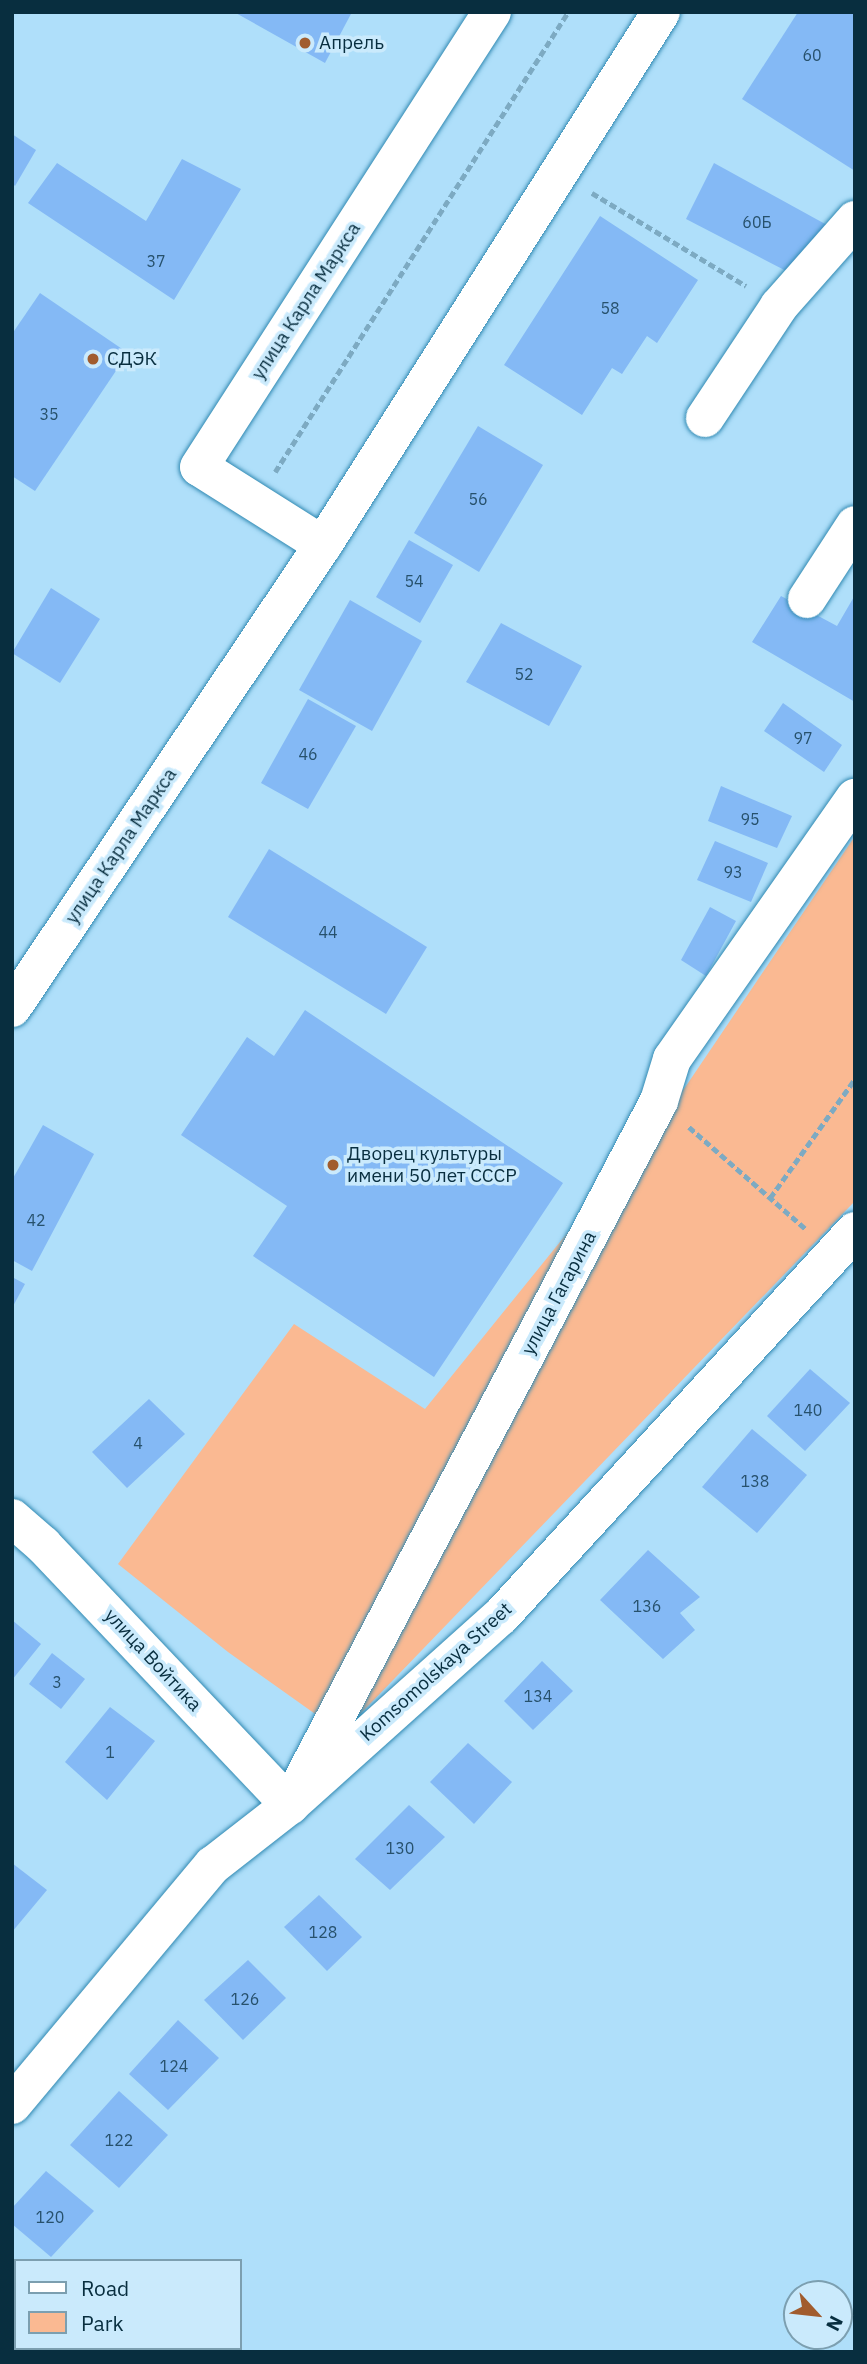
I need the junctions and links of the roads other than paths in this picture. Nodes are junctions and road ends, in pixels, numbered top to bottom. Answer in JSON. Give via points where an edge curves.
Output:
{"nodes":[{"id":1,"x":492,"y":12,"type":"edge"},
{"id":2,"x":661,"y":12,"type":"edge"},
{"id":3,"x":855,"y":220,"type":"edge"},
{"id":4,"x":705,"y":418,"type":"dead end"},
{"id":5,"x":855,"y":525,"type":"edge"},
{"id":6,"x":323,"y":545,"type":"junction"},
{"id":7,"x":807,"y":599,"type":"dead end"},
{"id":8,"x":855,"y":798,"type":"edge"},
{"id":9,"x":12,"y":1008,"type":"edge"},
{"id":10,"x":844,"y":1242,"type":"edge"},
{"id":11,"x":12,"y":1518,"type":"edge"},
{"id":12,"x":290,"y":1805,"type":"junction"},
{"id":13,"x":12,"y":2105,"type":"edge"}],
"edges":[{"from":1,"to":6,"type":"street","name":"улица Карла Маркса","via":[[199,467]]},
{"from":2,"to":6,"type":"street","name":"улица Карла Маркса"},
{"from":3,"to":4,"type":"street","via":[[779,306]]},
{"from":5,"to":7,"type":"street"},
{"from":6,"to":9,"type":"street","name":"улица Карла Маркса"},
{"from":8,"to":12,"type":"street","name":"улица Гагарина","via":[[672,1059],[659,1101]]},
{"from":10,"to":12,"type":"street","name":"Komsomolskaya Street","via":[[501,1616]]},
{"from":11,"to":12,"type":"street","name":"улица Войтика","via":[[44,1545]]},
{"from":12,"to":13,"type":"street","name":"Komsomolskaya Street","via":[[213,1865]]}]}
